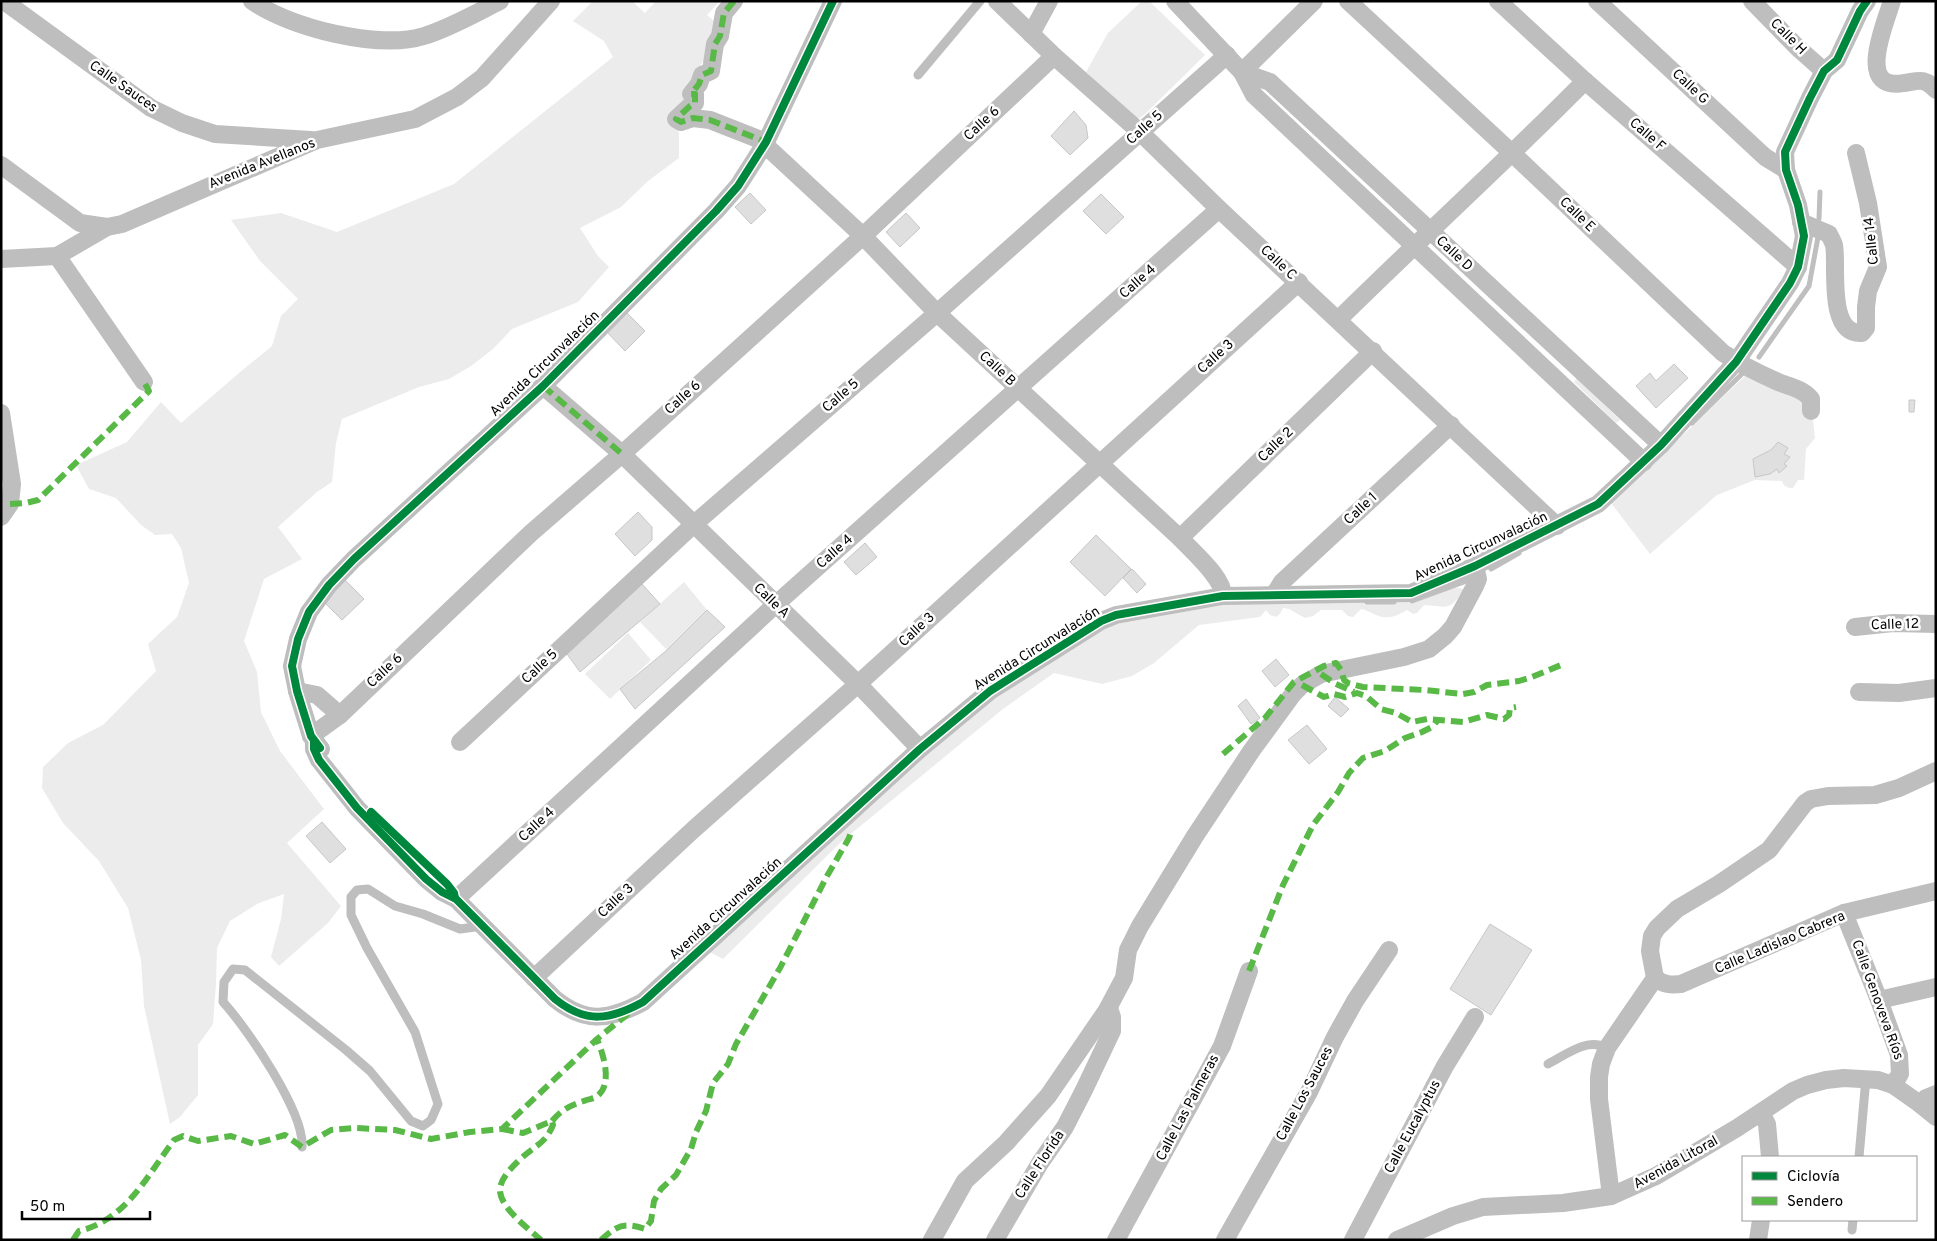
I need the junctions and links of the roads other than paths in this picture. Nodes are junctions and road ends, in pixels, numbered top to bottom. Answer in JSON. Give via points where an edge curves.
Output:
{"nodes":[{"id":1,"x":4,"y":1,"type":"edge"},
{"id":2,"x":252,"y":1,"type":"edge"},
{"id":3,"x":500,"y":1,"type":"edge"},
{"id":4,"x":551,"y":1,"type":"edge"},
{"id":5,"x":734,"y":1,"type":"edge"},
{"id":6,"x":833,"y":1,"type":"edge"},
{"id":7,"x":980,"y":1,"type":"edge"},
{"id":8,"x":997,"y":1,"type":"edge"},
{"id":9,"x":1049,"y":1,"type":"edge"},
{"id":10,"x":1175,"y":1,"type":"edge"},
{"id":11,"x":1348,"y":1,"type":"edge"},
{"id":12,"x":1498,"y":1,"type":"edge"},
{"id":13,"x":1597,"y":1,"type":"edge"},
{"id":14,"x":1752,"y":1,"type":"edge"},
{"id":15,"x":1866,"y":1,"type":"edge"},
{"id":16,"x":1892,"y":1,"type":"edge"},
{"id":17,"x":1308,"y":3,"type":"edge"},
{"id":18,"x":1031,"y":34,"type":"junction"},
{"id":19,"x":1227,"y":55,"type":"junction"},
{"id":20,"x":1054,"y":56,"type":"junction"},
{"id":21,"x":1824,"y":71,"type":"junction"},
{"id":22,"x":1242,"y":72,"type":"junction"},
{"id":23,"x":918,"y":75,"type":"dead end"},
{"id":24,"x":1585,"y":81,"type":"junction"},
{"id":25,"x":1936,"y":90,"type":"edge"},
{"id":26,"x":1140,"y":132,"type":"junction"},
{"id":27,"x":316,"y":140,"type":"junction"},
{"id":28,"x":765,"y":143,"type":"junction"},
{"id":29,"x":1856,"y":153,"type":"dead end"},
{"id":30,"x":1513,"y":154,"type":"junction"},
{"id":31,"x":1,"y":165,"type":"edge"},
{"id":32,"x":1786,"y":170,"type":"junction"},
{"id":33,"x":1219,"y":209,"type":"junction"},
{"id":34,"x":1801,"y":222,"type":"junction"},
{"id":35,"x":107,"y":227,"type":"junction"},
{"id":36,"x":1429,"y":231,"type":"junction"},
{"id":37,"x":863,"y":236,"type":"junction"},
{"id":38,"x":1415,"y":245,"type":"junction"},
{"id":39,"x":57,"y":256,"type":"junction"},
{"id":40,"x":1,"y":259,"type":"edge"},
{"id":41,"x":1798,"y":267,"type":"junction"},
{"id":42,"x":1298,"y":282,"type":"junction"},
{"id":43,"x":937,"y":313,"type":"junction"},
{"id":44,"x":1339,"y":320,"type":"junction"},
{"id":45,"x":1373,"y":351,"type":"junction"},
{"id":46,"x":1736,"y":362,"type":"junction"},
{"id":47,"x":144,"y":382,"type":"dead end"},
{"id":48,"x":543,"y":386,"type":"junction"},
{"id":49,"x":1019,"y":389,"type":"junction"},
{"id":50,"x":1812,"y":411,"type":"dead end"},
{"id":51,"x":1,"y":413,"type":"edge"},
{"id":52,"x":1451,"y":425,"type":"junction"},
{"id":53,"x":1661,"y":445,"type":"junction"},
{"id":54,"x":622,"y":454,"type":"junction"},
{"id":55,"x":1644,"y":462,"type":"junction"},
{"id":56,"x":1099,"y":463,"type":"junction"},
{"id":57,"x":1,"y":517,"type":"edge"},
{"id":58,"x":693,"y":525,"type":"junction"},
{"id":59,"x":1557,"y":526,"type":"junction"},
{"id":60,"x":1180,"y":538,"type":"junction"},
{"id":61,"x":1475,"y":566,"type":"junction"},
{"id":62,"x":1274,"y":595,"type":"junction"},
{"id":63,"x":1223,"y":596,"type":"junction"},
{"id":64,"x":775,"y":605,"type":"junction"},
{"id":65,"x":1936,"y":624,"type":"edge"},
{"id":66,"x":1855,"y":628,"type":"dead end"},
{"id":67,"x":858,"y":684,"type":"junction"},
{"id":68,"x":1936,"y":688,"type":"edge"},
{"id":69,"x":297,"y":691,"type":"junction"},
{"id":70,"x":1858,"y":692,"type":"dead end"},
{"id":71,"x":340,"y":716,"type":"junction"},
{"id":72,"x":313,"y":739,"type":"junction"},
{"id":73,"x":460,"y":742,"type":"dead end"},
{"id":74,"x":920,"y":749,"type":"junction"},
{"id":75,"x":1936,"y":770,"type":"edge"},
{"id":76,"x":1936,"y":892,"type":"edge"},
{"id":77,"x":455,"y":899,"type":"junction"},
{"id":78,"x":1844,"y":913,"type":"junction"},
{"id":79,"x":483,"y":926,"type":"junction"},
{"id":80,"x":1389,"y":950,"type":"dead end"},
{"id":81,"x":1249,"y":971,"type":"dead end"},
{"id":82,"x":534,"y":978,"type":"junction"},
{"id":83,"x":1655,"y":978,"type":"junction"},
{"id":84,"x":1936,"y":986,"type":"edge"},
{"id":85,"x":1879,"y":1000,"type":"junction"},
{"id":86,"x":1107,"y":1010,"type":"junction"},
{"id":87,"x":1475,"y":1017,"type":"dead end"},
{"id":88,"x":1607,"y":1048,"type":"junction"},
{"id":89,"x":1548,"y":1064,"type":"dead end"},
{"id":90,"x":1866,"y":1078,"type":"junction"},
{"id":91,"x":1893,"y":1085,"type":"junction"},
{"id":92,"x":1936,"y":1094,"type":"edge"},
{"id":93,"x":1920,"y":1104,"type":"junction"},
{"id":94,"x":1761,"y":1113,"type":"junction"},
{"id":95,"x":1936,"y":1117,"type":"edge"},
{"id":96,"x":302,"y":1147,"type":"dead end"},
{"id":97,"x":1770,"y":1156,"type":"edge"},
{"id":98,"x":1859,"y":1156,"type":"edge"},
{"id":99,"x":1611,"y":1196,"type":"junction"},
{"id":100,"x":1761,"y":1221,"type":"edge"},
{"id":101,"x":1853,"y":1221,"type":"edge"},
{"id":102,"x":1852,"y":1230,"type":"dead end"},
{"id":103,"x":932,"y":1240,"type":"edge"},
{"id":104,"x":995,"y":1240,"type":"edge"},
{"id":105,"x":1116,"y":1240,"type":"edge"},
{"id":106,"x":1225,"y":1240,"type":"edge"},
{"id":107,"x":1353,"y":1240,"type":"edge"},
{"id":108,"x":1397,"y":1240,"type":"edge"},
{"id":109,"x":1758,"y":1240,"type":"edge"}],
"edges":[{"from":1,"to":27,"type":"street","name":"Calle Sauces","via":[[151,108],[182,123],[215,134]]},
{"from":2,"to":3,"type":"street","via":[[312,28],[355,38],[397,41],[423,37]]},
{"from":4,"to":27,"type":"street","name":"Avenida Avellanos","via":[[482,78],[457,97],[415,119]]},
{"from":5,"to":28,"type":"street","via":[[724,13],[711,71],[702,75],[691,94],[695,94],[695,104],[676,119],[681,122],[693,118],[710,120]]},
{"from":6,"to":28,"type":"street","name":"Avenida Circunvalación"},
{"from":7,"to":23,"type":"lane"},
{"from":8,"to":18,"type":"street","name":"Calle C"},
{"from":9,"to":18,"type":"street"},
{"from":10,"to":19,"type":"street","name":"Calle D"},
{"from":11,"to":30,"type":"street","name":"Calle E"},
{"from":12,"to":24,"type":"street","name":"Calle F"},
{"from":13,"to":32,"type":"street","name":"Calle G","via":[[1765,157]]},
{"from":14,"to":21,"type":"street","name":"Calle H"},
{"from":15,"to":21,"type":"street","via":[[1837,60]]},
{"from":16,"to":25,"type":"street","via":[[1878,43],[1877,72],[1887,82],[1920,80]]},
{"from":17,"to":22,"type":"street"},
{"from":18,"to":20,"type":"street","name":"Calle C"},
{"from":19,"to":22,"type":"street","name":"Calle D"},
{"from":19,"to":26,"type":"street","name":"Calle 5"},
{"from":20,"to":26,"type":"street","name":"Calle C"},
{"from":20,"to":37,"type":"street","name":"Calle 6"},
{"from":21,"to":32,"type":"street","via":[[1785,152]]},
{"from":22,"to":36,"type":"street","name":"Calle D","via":[[1270,82]]},
{"from":22,"to":38,"type":"street","name":"Calle D","via":[[1254,95]]},
{"from":24,"to":30,"type":"street"},
{"from":24,"to":41,"type":"street","name":"Calle F"},
{"from":26,"to":33,"type":"street","name":"Calle C"},
{"from":26,"to":43,"type":"street","name":"Calle 5"},
{"from":27,"to":35,"type":"street","name":"Avenida Avellanos","via":[[122,224]]},
{"from":28,"to":37,"type":"street","name":"Calle B"},
{"from":28,"to":48,"type":"street","name":"Avenida Circunvalación","via":[[738,186],[716,211]]},
{"from":29,"to":34,"type":"street","name":"Calle 14","via":[[1878,267],[1868,291],[1866,328],[1862,333],[1848,327],[1841,318],[1835,296],[1834,245],[1829,234]]},
{"from":30,"to":36,"type":"street"},
{"from":30,"to":46,"type":"street","name":"Calle E"},
{"from":31,"to":35,"type":"street","via":[[80,223]]},
{"from":32,"to":34,"type":"street","name":"Avenida Circunvalación"},
{"from":33,"to":42,"type":"street","name":"Calle C"},
{"from":33,"to":49,"type":"street","name":"Calle 4"},
{"from":34,"to":41,"type":"street","name":"Avenida Circunvalación","via":[[1804,236]]},
{"from":35,"to":39,"type":"street","name":"Avenida Avellanos"},
{"from":36,"to":38,"type":"street"},
{"from":36,"to":53,"type":"street","name":"Calle D"},
{"from":37,"to":43,"type":"street","name":"Calle B"},
{"from":37,"to":54,"type":"street","name":"Calle 6"},
{"from":38,"to":44,"type":"street"},
{"from":38,"to":55,"type":"street","name":"Calle D"},
{"from":39,"to":40,"type":"street","name":"Avenida Avellanos"},
{"from":39,"to":47,"type":"street"},
{"from":41,"to":46,"type":"street","name":"Avenida Circunvalación"},
{"from":42,"to":44,"type":"street","name":"Calle C"},
{"from":42,"to":56,"type":"street","name":"Calle 3"},
{"from":43,"to":49,"type":"street","name":"Calle B"},
{"from":43,"to":58,"type":"street","name":"Calle 5"},
{"from":44,"to":45,"type":"street","name":"Calle C"},
{"from":45,"to":52,"type":"street","name":"Calle C"},
{"from":45,"to":60,"type":"street","name":"Calle 2"},
{"from":46,"to":50,"type":"street","name":"Calle E","via":[[1801,390],[1811,400]]},
{"from":46,"to":53,"type":"street","name":"Avenida Circunvalación"},
{"from":48,"to":54,"type":"street","name":"Calle A"},
{"from":48,"to":69,"type":"street","name":"Avenida Circunvalación","via":[[329,585],[309,612],[298,639],[292,666]]},
{"from":49,"to":56,"type":"street","name":"Calle B"},
{"from":49,"to":64,"type":"street","name":"Calle 4"},
{"from":51,"to":57,"type":"street","via":[[12,484],[10,504]]},
{"from":52,"to":59,"type":"street","name":"Calle C"},
{"from":52,"to":62,"type":"street","name":"Calle 1","via":[[1282,582]]},
{"from":53,"to":55,"type":"street","name":"Avenida Circunvalación"},
{"from":54,"to":58,"type":"street","name":"Calle A"},
{"from":54,"to":71,"type":"street","name":"Calle 6","via":[[531,533]]},
{"from":55,"to":59,"type":"street","name":"Avenida Circunvalación","via":[[1598,504]]},
{"from":56,"to":60,"type":"street","name":"Calle B"},
{"from":56,"to":67,"type":"street","name":"Calle 3"},
{"from":58,"to":64,"type":"street","name":"Calle A"},
{"from":58,"to":73,"type":"street","name":"Calle 5"},
{"from":59,"to":61,"type":"street","name":"Avenida Circunvalación"},
{"from":60,"to":63,"type":"street","name":"Calle B","via":[[1209,569]]},
{"from":61,"to":62,"type":"street","name":"Avenida Circunvalación","via":[[1411,593]]},
{"from":61,"to":86,"type":"street","via":[[1476,586],[1453,627],[1436,645],[1404,658],[1321,674],[1293,694],[1195,836],[1140,926],[1128,950],[1124,978]]},
{"from":62,"to":63,"type":"street","name":"Avenida Circunvalación"},
{"from":63,"to":74,"type":"street","name":"Avenida Circunvalación","via":[[1116,615],[1101,621],[990,691]]},
{"from":64,"to":67,"type":"street","name":"Calle A"},
{"from":64,"to":77,"type":"street","name":"Calle 4"},
{"from":65,"to":66,"type":"street","name":"Calle 12","via":[[1893,623]]},
{"from":67,"to":74,"type":"street","name":"Calle A"},
{"from":67,"to":82,"type":"street","name":"Calle 3","via":[[694,829]]},
{"from":68,"to":70,"type":"street","via":[[1899,693]]},
{"from":69,"to":71,"type":"street","via":[[318,695]]},
{"from":69,"to":72,"type":"street","name":"Avenida Circunvalación"},
{"from":71,"to":72,"type":"street","name":"Calle 6"},
{"from":72,"to":77,"type":"street","name":"Avenida Circunvalación","via":[[360,799],[447,884]]},
{"from":74,"to":82,"type":"street","name":"Avenida Circunvalación","via":[[643,1002],[623,1013],[606,1017],[584,1015],[569,1010]]},
{"from":75,"to":83,"type":"street","via":[[1899,788],[1874,795],[1811,799],[1797,812],[1769,850],[1665,918],[1652,936],[1650,951]]},
{"from":76,"to":78,"type":"street","name":"Calle Ladislao Cabrera"},
{"from":77,"to":79,"type":"street","name":"Avenida Circunvalación"},
{"from":78,"to":83,"type":"street","name":"Calle Ladislao Cabrera","via":[[1681,984],[1669,985]]},
{"from":78,"to":85,"type":"street","name":"Calle Genoveva Ríos"},
{"from":79,"to":82,"type":"street","name":"Avenida Circunvalación"},
{"from":79,"to":96,"type":"lane","via":[[460,929],[395,906],[368,889],[357,890],[351,897],[351,915],[415,1032],[430,1076],[438,1104],[431,1120],[423,1126],[411,1121],[370,1071],[346,1050],[246,970],[233,969],[224,982],[223,1002],[262,1053],[296,1117],[303,1138]]},
{"from":80,"to":106,"type":"street","name":"Calle Los Sauces","via":[[1355,1001]]},
{"from":81,"to":105,"type":"street","name":"Calle Las Palmeras","via":[[1222,1046]]},
{"from":83,"to":88,"type":"street"},
{"from":84,"to":85,"type":"street"},
{"from":85,"to":91,"type":"street","name":"Calle Genoveva Ríos","via":[[1901,1067]]},
{"from":86,"to":103,"type":"street","via":[[1048,1096],[1006,1143],[965,1181]]},
{"from":86,"to":104,"type":"street","name":"Calle Florida","via":[[1112,1017],[1112,1031],[1084,1090]]},
{"from":87,"to":107,"type":"street","name":"Calle Eucalyptus"},
{"from":88,"to":89,"type":"lane","via":[[1593,1043],[1585,1045]]},
{"from":88,"to":99,"type":"street","via":[[1601,1064],[1599,1092]]},
{"from":90,"to":91,"type":"street","name":"Avenida Litoral"},
{"from":90,"to":94,"type":"street","name":"Avenida Litoral","via":[[1826,1080],[1807,1085]]},
{"from":90,"to":98,"type":"lane"},
{"from":91,"to":93,"type":"street","name":"Avenida Litoral"},
{"from":92,"to":93,"type":"street"},
{"from":93,"to":95,"type":"street","name":"Avenida Litoral"},
{"from":94,"to":97,"type":"street","via":[[1767,1124]]},
{"from":94,"to":99,"type":"street","name":"Avenida Litoral","via":[[1656,1176]]},
{"from":99,"to":108,"type":"street","name":"Avenida Litoral","via":[[1563,1203],[1483,1207]]},
{"from":100,"to":109,"type":"street"},
{"from":101,"to":102,"type":"lane"}]}
